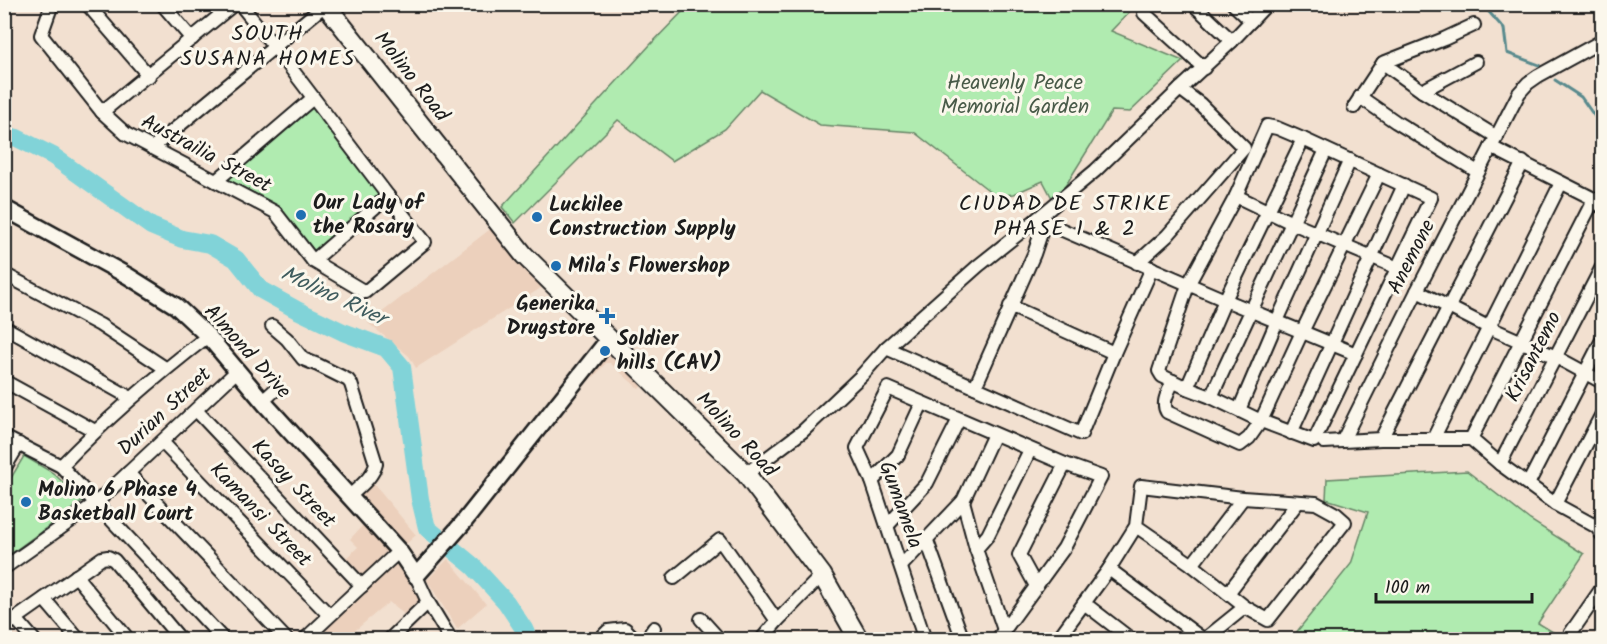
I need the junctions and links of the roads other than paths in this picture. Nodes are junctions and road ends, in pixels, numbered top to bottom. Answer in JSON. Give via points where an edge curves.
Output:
{"nodes":[{"id":1,"x":52,"y":4,"type":"edge"},
{"id":2,"x":87,"y":4,"type":"edge"},
{"id":3,"x":162,"y":4,"type":"edge"},
{"id":4,"x":234,"y":4,"type":"edge"},
{"id":5,"x":240,"y":4,"type":"edge"},
{"id":6,"x":1193,"y":4,"type":"edge"},
{"id":7,"x":1233,"y":4,"type":"edge"},
{"id":8,"x":1267,"y":4,"type":"edge"},
{"id":9,"x":325,"y":5,"type":"edge"},
{"id":10,"x":1144,"y":13,"type":"dead end"},
{"id":11,"x":1251,"y":21,"type":"junction"},
{"id":12,"x":1474,"y":25,"type":"dead end"},
{"id":13,"x":192,"y":39,"type":"junction"},
{"id":14,"x":1232,"y":41,"type":"junction"},
{"id":15,"x":1602,"y":41,"type":"edge"},
{"id":16,"x":274,"y":46,"type":"junction"},
{"id":17,"x":1476,"y":62,"type":"dead end"},
{"id":18,"x":1383,"y":63,"type":"junction"},
{"id":19,"x":1204,"y":68,"type":"junction"},
{"id":20,"x":149,"y":76,"type":"junction"},
{"id":21,"x":1180,"y":88,"type":"junction"},
{"id":22,"x":1422,"y":91,"type":"junction"},
{"id":23,"x":313,"y":98,"type":"junction"},
{"id":24,"x":102,"y":112,"type":"junction"},
{"id":25,"x":1303,"y":139,"type":"junction"},
{"id":26,"x":1494,"y":142,"type":"junction"},
{"id":27,"x":152,"y":148,"type":"junction"},
{"id":28,"x":1326,"y":150,"type":"junction"},
{"id":29,"x":1350,"y":160,"type":"junction"},
{"id":30,"x":1523,"y":162,"type":"junction"},
{"id":31,"x":1478,"y":172,"type":"junction"},
{"id":32,"x":1379,"y":174,"type":"junction"},
{"id":33,"x":216,"y":181,"type":"junction"},
{"id":34,"x":1561,"y":183,"type":"junction"},
{"id":35,"x":1404,"y":185,"type":"junction"},
{"id":36,"x":388,"y":196,"type":"junction"},
{"id":37,"x":1236,"y":196,"type":"junction"},
{"id":38,"x":1598,"y":203,"type":"edge"},
{"id":39,"x":4,"y":208,"type":"edge"},
{"id":40,"x":1268,"y":210,"type":"junction"},
{"id":41,"x":1040,"y":221,"type":"junction"},
{"id":42,"x":1292,"y":222,"type":"junction"},
{"id":43,"x":1318,"y":233,"type":"junction"},
{"id":44,"x":1345,"y":245,"type":"junction"},
{"id":45,"x":1371,"y":256,"type":"junction"},
{"id":46,"x":313,"y":261,"type":"junction"},
{"id":47,"x":1137,"y":263,"type":"junction"},
{"id":48,"x":1602,"y":267,"type":"edge"},
{"id":49,"x":1152,"y":268,"type":"junction"},
{"id":50,"x":1398,"y":268,"type":"junction"},
{"id":51,"x":4,"y":274,"type":"edge"},
{"id":52,"x":1188,"y":285,"type":"junction"},
{"id":53,"x":1417,"y":291,"type":"junction"},
{"id":54,"x":1225,"y":300,"type":"junction"},
{"id":55,"x":1010,"y":306,"type":"junction"},
{"id":56,"x":1449,"y":307,"type":"junction"},
{"id":57,"x":1251,"y":310,"type":"junction"},
{"id":58,"x":1277,"y":321,"type":"junction"},
{"id":59,"x":272,"y":326,"type":"dead end"},
{"id":60,"x":4,"y":327,"type":"edge"},
{"id":61,"x":1488,"y":327,"type":"junction"},
{"id":62,"x":1302,"y":332,"type":"junction"},
{"id":63,"x":208,"y":336,"type":"junction"},
{"id":64,"x":609,"y":339,"type":"junction"},
{"id":65,"x":1602,"y":340,"type":"edge"},
{"id":66,"x":1521,"y":342,"type":"junction"},
{"id":67,"x":1332,"y":344,"type":"junction"},
{"id":68,"x":886,"y":348,"type":"junction"},
{"id":69,"x":1114,"y":353,"type":"junction"},
{"id":70,"x":1356,"y":354,"type":"junction"},
{"id":71,"x":1556,"y":357,"type":"junction"},
{"id":72,"x":165,"y":368,"type":"junction"},
{"id":73,"x":237,"y":371,"type":"junction"},
{"id":74,"x":1586,"y":373,"type":"junction"},
{"id":75,"x":4,"y":381,"type":"edge"},
{"id":76,"x":1173,"y":381,"type":"junction"},
{"id":77,"x":1602,"y":382,"type":"edge"},
{"id":78,"x":975,"y":387,"type":"junction"},
{"id":79,"x":277,"y":388,"type":"dead end"},
{"id":80,"x":1187,"y":388,"type":"junction"},
{"id":81,"x":1211,"y":397,"type":"junction"},
{"id":82,"x":131,"y":398,"type":"junction"},
{"id":83,"x":263,"y":401,"type":"junction"},
{"id":84,"x":922,"y":403,"type":"junction"},
{"id":85,"x":196,"y":410,"type":"junction"},
{"id":86,"x":1239,"y":410,"type":"junction"},
{"id":87,"x":1602,"y":414,"type":"edge"},
{"id":88,"x":958,"y":419,"type":"junction"},
{"id":89,"x":1261,"y":421,"type":"junction"},
{"id":90,"x":95,"y":431,"type":"junction"},
{"id":91,"x":1291,"y":433,"type":"junction"},
{"id":92,"x":994,"y":434,"type":"junction"},
{"id":93,"x":4,"y":436,"type":"edge"},
{"id":94,"x":1381,"y":439,"type":"junction"},
{"id":95,"x":1432,"y":439,"type":"junction"},
{"id":96,"x":1471,"y":439,"type":"junction"},
{"id":97,"x":1343,"y":440,"type":"junction"},
{"id":98,"x":162,"y":442,"type":"junction"},
{"id":99,"x":1324,"y":442,"type":"dead end"},
{"id":100,"x":19,"y":444,"type":"junction"},
{"id":101,"x":1030,"y":450,"type":"junction"},
{"id":102,"x":1065,"y":464,"type":"junction"},
{"id":103,"x":1500,"y":464,"type":"junction"},
{"id":104,"x":61,"y":466,"type":"junction"},
{"id":105,"x":4,"y":469,"type":"edge"},
{"id":106,"x":128,"y":473,"type":"junction"},
{"id":107,"x":746,"y":474,"type":"junction"},
{"id":108,"x":872,"y":481,"type":"junction"},
{"id":109,"x":1528,"y":484,"type":"junction"},
{"id":110,"x":350,"y":496,"type":"junction"},
{"id":111,"x":1243,"y":498,"type":"junction"},
{"id":112,"x":963,"y":501,"type":"junction"},
{"id":113,"x":1298,"y":502,"type":"junction"},
{"id":114,"x":96,"y":503,"type":"junction"},
{"id":115,"x":1555,"y":504,"type":"junction"},
{"id":116,"x":887,"y":526,"type":"junction"},
{"id":117,"x":1136,"y":526,"type":"junction"},
{"id":118,"x":1600,"y":526,"type":"edge"},
{"id":119,"x":927,"y":541,"type":"junction"},
{"id":120,"x":976,"y":549,"type":"junction"},
{"id":121,"x":399,"y":551,"type":"junction"},
{"id":122,"x":1192,"y":565,"type":"junction"},
{"id":123,"x":901,"y":566,"type":"junction"},
{"id":124,"x":4,"y":568,"type":"edge"},
{"id":125,"x":1109,"y":569,"type":"junction"},
{"id":126,"x":822,"y":575,"type":"junction"},
{"id":127,"x":76,"y":576,"type":"junction"},
{"id":128,"x":416,"y":576,"type":"junction"},
{"id":129,"x":674,"y":578,"type":"dead end"},
{"id":130,"x":362,"y":586,"type":"junction"},
{"id":131,"x":1036,"y":586,"type":"junction"},
{"id":132,"x":1602,"y":588,"type":"edge"},
{"id":133,"x":1228,"y":593,"type":"junction"},
{"id":134,"x":44,"y":599,"type":"junction"},
{"id":135,"x":428,"y":602,"type":"junction"},
{"id":136,"x":1084,"y":603,"type":"junction"},
{"id":137,"x":1245,"y":607,"type":"junction"},
{"id":138,"x":329,"y":615,"type":"junction"},
{"id":139,"x":16,"y":619,"type":"junction"},
{"id":140,"x":700,"y":620,"type":"dead end"},
{"id":141,"x":777,"y":621,"type":"junction"},
{"id":142,"x":4,"y":627,"type":"edge"},
{"id":143,"x":654,"y":628,"type":"dead end"},
{"id":144,"x":1000,"y":635,"type":"edge"},
{"id":145,"x":34,"y":639,"type":"edge"},
{"id":146,"x":79,"y":639,"type":"edge"},
{"id":147,"x":129,"y":639,"type":"edge"},
{"id":148,"x":181,"y":639,"type":"edge"},
{"id":149,"x":224,"y":639,"type":"edge"},
{"id":150,"x":287,"y":639,"type":"edge"},
{"id":151,"x":304,"y":639,"type":"edge"},
{"id":152,"x":389,"y":639,"type":"edge"},
{"id":153,"x":451,"y":639,"type":"edge"},
{"id":154,"x":599,"y":639,"type":"edge"},
{"id":155,"x":636,"y":639,"type":"edge"},
{"id":156,"x":646,"y":639,"type":"edge"},
{"id":157,"x":720,"y":639,"type":"edge"},
{"id":158,"x":761,"y":639,"type":"edge"},
{"id":159,"x":860,"y":639,"type":"edge"},
{"id":160,"x":925,"y":639,"type":"edge"},
{"id":161,"x":963,"y":639,"type":"edge"},
{"id":162,"x":1059,"y":639,"type":"edge"},
{"id":163,"x":1132,"y":639,"type":"edge"},
{"id":164,"x":1204,"y":639,"type":"edge"},
{"id":165,"x":1571,"y":639,"type":"edge"}],
"edges":[{"from":1,"to":24,"type":"street","name":"Austrailia Street","via":[[41,34]]},
{"from":2,"to":20,"type":"street"},
{"from":3,"to":13,"type":"street"},
{"from":4,"to":13,"type":"street"},
{"from":5,"to":16,"type":"street"},
{"from":6,"to":14,"type":"street"},
{"from":7,"to":11,"type":"street"},
{"from":8,"to":11,"type":"street"},
{"from":9,"to":16,"type":"street"},
{"from":9,"to":64,"type":"main road","name":"Molino Road","via":[[524,255]]},
{"from":10,"to":19,"type":"street"},
{"from":11,"to":14,"type":"street"},
{"from":12,"to":18,"type":"street"},
{"from":13,"to":20,"type":"street"},
{"from":14,"to":19,"type":"street"},
{"from":15,"to":26,"type":"street","name":"Anemone","via":[[1528,83]]},
{"from":16,"to":23,"type":"street"},
{"from":16,"to":27,"type":"street"},
{"from":17,"to":22,"type":"street"},
{"from":18,"to":22,"type":"street"},
{"from":18,"to":31,"type":"street","via":[[1357,102]]},
{"from":19,"to":21,"type":"street"},
{"from":20,"to":24,"type":"street"},
{"from":21,"to":41,"type":"street"},
{"from":21,"to":47,"type":"street","via":[[1244,148],[1167,236]]},
{"from":22,"to":26,"type":"street"},
{"from":23,"to":33,"type":"street"},
{"from":23,"to":36,"type":"street"},
{"from":24,"to":27,"type":"street","name":"Austrailia Street","via":[[126,134]]},
{"from":25,"to":28,"type":"street"},
{"from":25,"to":37,"type":"street","via":[[1268,126]]},
{"from":25,"to":40,"type":"street"},
{"from":26,"to":30,"type":"street"},
{"from":26,"to":31,"type":"street","name":"Anemone"},
{"from":27,"to":33,"type":"street","name":"Austrailia Street"},
{"from":28,"to":29,"type":"street"},
{"from":28,"to":42,"type":"street"},
{"from":29,"to":32,"type":"street"},
{"from":29,"to":43,"type":"street"},
{"from":30,"to":34,"type":"street"},
{"from":30,"to":56,"type":"street"},
{"from":31,"to":53,"type":"street","name":"Anemone"},
{"from":32,"to":35,"type":"street"},
{"from":32,"to":44,"type":"street"},
{"from":33,"to":46,"type":"street","name":"Austrailia Street","via":[[275,212]]},
{"from":34,"to":38,"type":"street"},
{"from":34,"to":61,"type":"street"},
{"from":35,"to":45,"type":"street"},
{"from":35,"to":50,"type":"street","via":[[1431,198]]},
{"from":36,"to":46,"type":"street"},
{"from":36,"to":46,"type":"street","name":"Austrailia Street","via":[[424,242],[365,292]]},
{"from":37,"to":40,"type":"street"},
{"from":37,"to":52,"type":"street"},
{"from":38,"to":66,"type":"street"},
{"from":39,"to":63,"type":"street","name":"Almond Drive","via":[[176,306]]},
{"from":40,"to":42,"type":"street"},
{"from":40,"to":54,"type":"street"},
{"from":41,"to":47,"type":"street"},
{"from":41,"to":55,"type":"street","via":[[1034,254]]},
{"from":41,"to":68,"type":"street","via":[[978,266]]},
{"from":42,"to":43,"type":"street"},
{"from":42,"to":57,"type":"street"},
{"from":43,"to":44,"type":"street"},
{"from":43,"to":58,"type":"street"},
{"from":44,"to":45,"type":"street"},
{"from":44,"to":62,"type":"street"},
{"from":45,"to":50,"type":"street"},
{"from":45,"to":67,"type":"street"},
{"from":47,"to":49,"type":"street"},
{"from":48,"to":71,"type":"street","name":"Krisantemo"},
{"from":49,"to":52,"type":"street"},
{"from":49,"to":69,"type":"street"},
{"from":50,"to":70,"type":"street"},
{"from":51,"to":72,"type":"street","via":[[100,325]]},
{"from":52,"to":54,"type":"street"},
{"from":52,"to":76,"type":"street","via":[[1159,371]]},
{"from":53,"to":56,"type":"street"},
{"from":53,"to":97,"type":"street","name":"Anemone"},
{"from":54,"to":57,"type":"street"},
{"from":54,"to":80,"type":"street"},
{"from":55,"to":69,"type":"street"},
{"from":55,"to":78,"type":"street"},
{"from":56,"to":61,"type":"street"},
{"from":56,"to":94,"type":"street"},
{"from":57,"to":58,"type":"street"},
{"from":57,"to":81,"type":"street"},
{"from":58,"to":62,"type":"street"},
{"from":58,"to":86,"type":"street"},
{"from":59,"to":110,"type":"street","via":[[303,359],[351,384],[376,468]]},
{"from":60,"to":82,"type":"street"},
{"from":61,"to":66,"type":"street"},
{"from":61,"to":95,"type":"street"},
{"from":62,"to":67,"type":"street"},
{"from":62,"to":89,"type":"street"},
{"from":63,"to":72,"type":"street"},
{"from":63,"to":73,"type":"street","name":"Almond Drive"},
{"from":64,"to":107,"type":"main road","name":"Molino Road"},
{"from":64,"to":128,"type":"street"},
{"from":65,"to":74,"type":"street"},
{"from":66,"to":71,"type":"street"},
{"from":66,"to":96,"type":"street"},
{"from":67,"to":70,"type":"street"},
{"from":67,"to":91,"type":"street"},
{"from":68,"to":78,"type":"street"},
{"from":68,"to":107,"type":"street","via":[[803,431]]},
{"from":69,"to":78,"type":"street","via":[[1081,434]]},
{"from":70,"to":91,"type":"street","via":[[1314,441]]},
{"from":71,"to":74,"type":"street"},
{"from":71,"to":103,"type":"street","name":"Krisantemo"},
{"from":72,"to":82,"type":"street"},
{"from":73,"to":83,"type":"street","name":"Almond Drive"},
{"from":73,"to":85,"type":"street","name":"Durian Street"},
{"from":74,"to":77,"type":"street"},
{"from":74,"to":109,"type":"street"},
{"from":75,"to":90,"type":"street"},
{"from":76,"to":80,"type":"street"},
{"from":76,"to":89,"type":"street","via":[[1164,402],[1167,412],[1240,445]]},
{"from":79,"to":83,"type":"street"},
{"from":80,"to":81,"type":"street"},
{"from":81,"to":86,"type":"street"},
{"from":82,"to":90,"type":"street"},
{"from":83,"to":110,"type":"street","name":"Almond Drive"},
{"from":84,"to":88,"type":"street"},
{"from":84,"to":108,"type":"street","via":[[898,455]]},
{"from":84,"to":108,"type":"street","name":"Gumamela","via":[[888,388],[857,448]]},
{"from":85,"to":98,"type":"street","name":"Durian Street"},
{"from":85,"to":130,"type":"street","name":"Kasoy Street"},
{"from":86,"to":89,"type":"street"},
{"from":87,"to":115,"type":"street"},
{"from":88,"to":92,"type":"street"},
{"from":88,"to":116,"type":"street","via":[[927,483]]},
{"from":89,"to":91,"type":"street"},
{"from":90,"to":104,"type":"street"},
{"from":92,"to":101,"type":"street"},
{"from":92,"to":112,"type":"street"},
{"from":93,"to":100,"type":"street"},
{"from":94,"to":95,"type":"street"},
{"from":94,"to":97,"type":"street"},
{"from":95,"to":96,"type":"street"},
{"from":96,"to":103,"type":"street"},
{"from":97,"to":99,"type":"street"},
{"from":98,"to":106,"type":"street","name":"Durian Street"},
{"from":98,"to":138,"type":"street","name":"Kamansi Street"},
{"from":100,"to":104,"type":"street"},
{"from":100,"to":105,"type":"street"},
{"from":101,"to":102,"type":"street"},
{"from":101,"to":120,"type":"street","via":[[988,535]]},
{"from":102,"to":131,"type":"street","via":[[1019,555]]},
{"from":102,"to":131,"type":"street","via":[[1101,477],[1064,548]]},
{"from":103,"to":109,"type":"street"},
{"from":104,"to":114,"type":"street"},
{"from":106,"to":114,"type":"street","name":"Durian Street"},
{"from":106,"to":150,"type":"street"},
{"from":107,"to":126,"type":"main road","name":"Molino Road"},
{"from":108,"to":116,"type":"street","name":"Gumamela"},
{"from":109,"to":115,"type":"street"},
{"from":110,"to":121,"type":"street","name":"Almond Drive"},
{"from":111,"to":113,"type":"street"},
{"from":111,"to":117,"type":"street","via":[[1141,486]]},
{"from":111,"to":122,"type":"street"},
{"from":112,"to":119,"type":"street"},
{"from":112,"to":120,"type":"street"},
{"from":113,"to":133,"type":"street"},
{"from":113,"to":137,"type":"street","via":[[1316,503],[1345,522],[1268,621]]},
{"from":114,"to":124,"type":"street","name":"Durian Street"},
{"from":114,"to":149,"type":"street"},
{"from":115,"to":118,"type":"street"},
{"from":116,"to":123,"type":"street","name":"Gumamela"},
{"from":117,"to":122,"type":"street"},
{"from":117,"to":125,"type":"street"},
{"from":119,"to":123,"type":"street"},
{"from":119,"to":161,"type":"street"},
{"from":120,"to":144,"type":"street"},
{"from":121,"to":128,"type":"street","name":"Almond Drive"},
{"from":121,"to":130,"type":"street"},
{"from":122,"to":133,"type":"street"},
{"from":123,"to":160,"type":"street","name":"Gumamela"},
{"from":125,"to":136,"type":"street"},
{"from":125,"to":164,"type":"street"},
{"from":126,"to":141,"type":"street"},
{"from":126,"to":159,"type":"main road","name":"Molino Road"},
{"from":127,"to":134,"type":"street"},
{"from":127,"to":147,"type":"street"},
{"from":127,"to":148,"type":"street","via":[[102,558],[114,560]]},
{"from":128,"to":135,"type":"street"},
{"from":129,"to":141,"type":"street","via":[[720,540]]},
{"from":130,"to":138,"type":"street"},
{"from":131,"to":144,"type":"street"},
{"from":132,"to":165,"type":"street","via":[[1570,634]]},
{"from":133,"to":137,"type":"street"},
{"from":134,"to":139,"type":"street"},
{"from":134,"to":146,"type":"street"},
{"from":135,"to":152,"type":"street"},
{"from":135,"to":153,"type":"street"},
{"from":136,"to":162,"type":"street"},
{"from":136,"to":163,"type":"street"},
{"from":137,"to":164,"type":"street"},
{"from":138,"to":151,"type":"street"},
{"from":139,"to":142,"type":"street"},
{"from":139,"to":145,"type":"street"},
{"from":140,"to":157,"type":"street"},
{"from":141,"to":158,"type":"street"},
{"from":143,"to":156,"type":"street"},
{"from":154,"to":155,"type":"street","via":[[608,631],[625,629]]}]}
